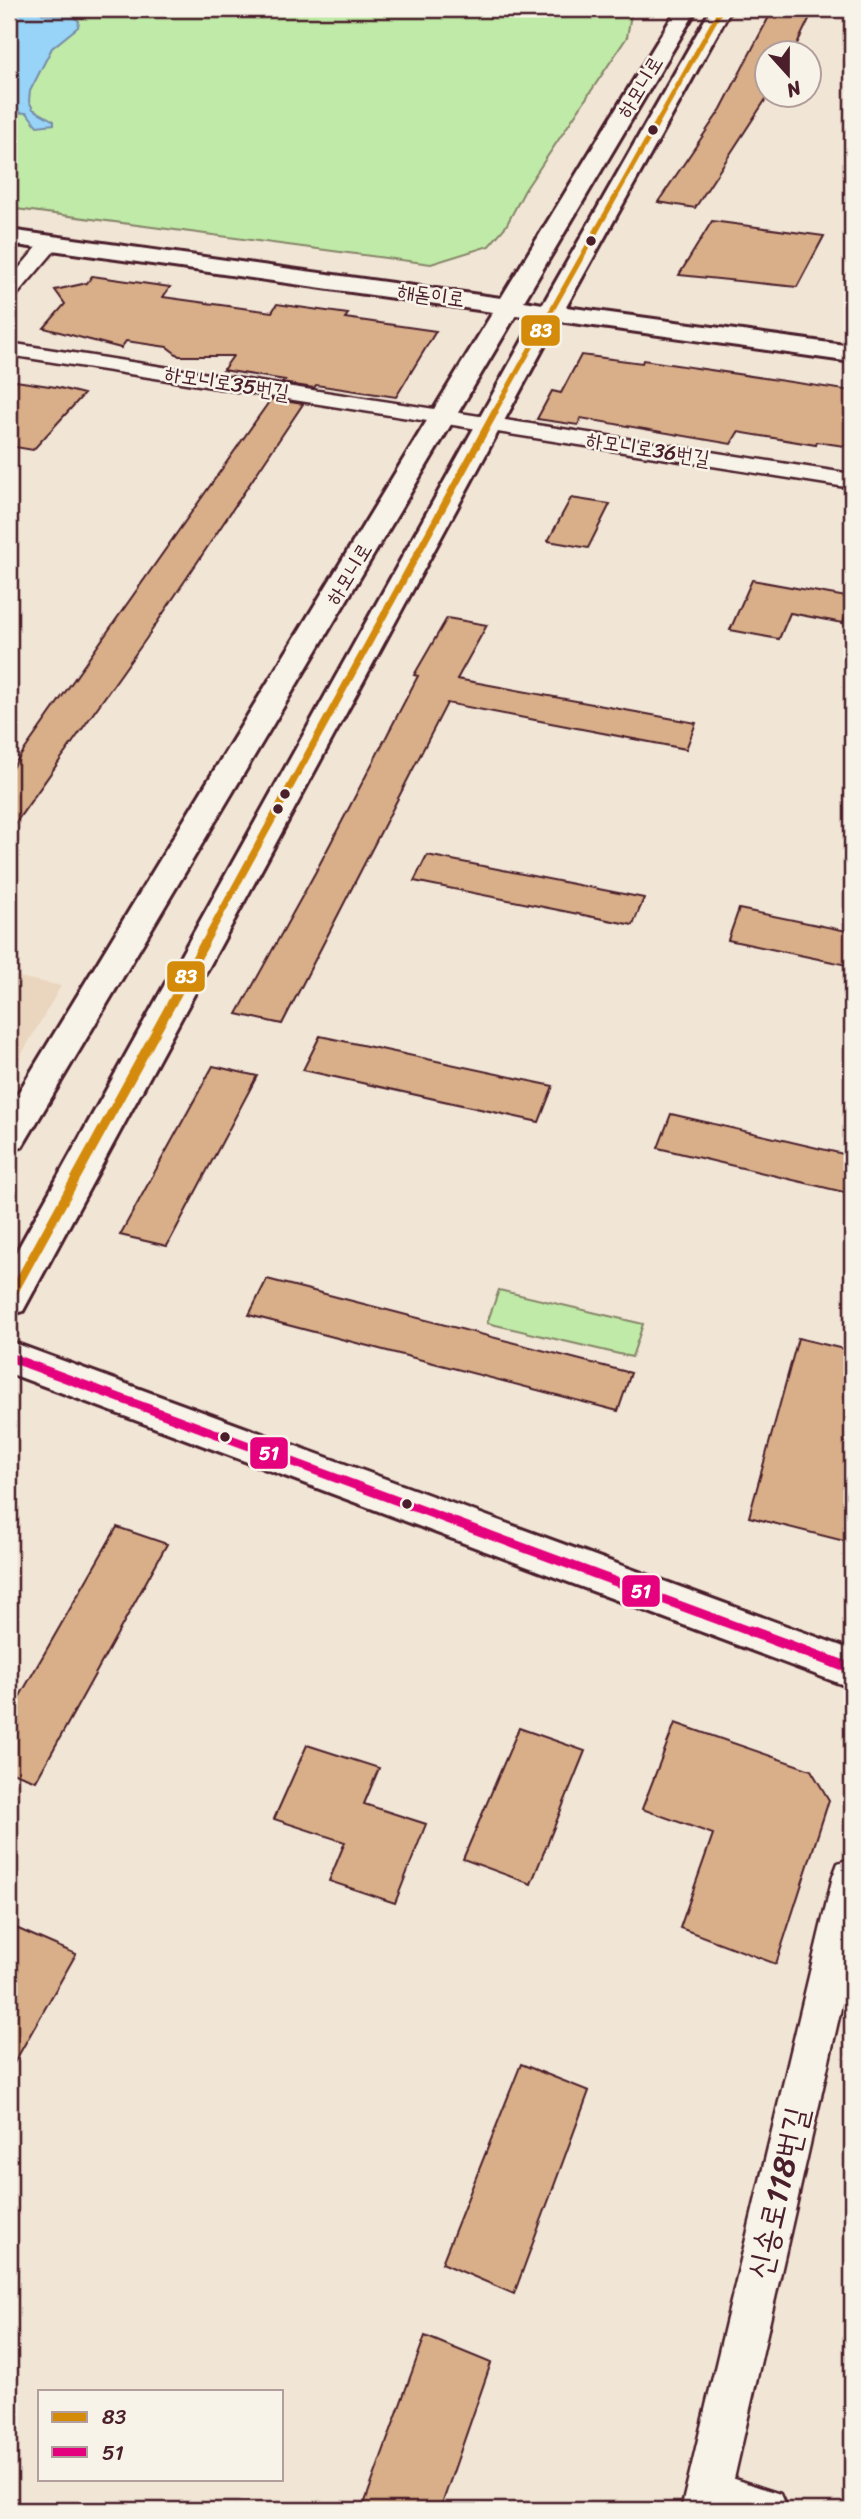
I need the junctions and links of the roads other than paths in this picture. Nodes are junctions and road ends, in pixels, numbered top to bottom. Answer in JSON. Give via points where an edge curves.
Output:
{"nodes":[{"id":1,"x":687,"y":9,"type":"edge"},
{"id":2,"x":721,"y":9,"type":"edge"},
{"id":3,"x":9,"y":237,"type":"edge"},
{"id":4,"x":51,"y":243,"type":"junction"},
{"id":5,"x":9,"y":292,"type":"edge"},
{"id":6,"x":508,"y":305,"type":"junction"},
{"id":7,"x":551,"y":311,"type":"junction"},
{"id":8,"x":9,"y":349,"type":"edge"},
{"id":9,"x":852,"y":354,"type":"edge"},
{"id":10,"x":444,"y":417,"type":"junction"},
{"id":11,"x":488,"y":424,"type":"junction"},
{"id":12,"x":852,"y":481,"type":"edge"},
{"id":13,"x":9,"y":1138,"type":"edge"},
{"id":14,"x":9,"y":1300,"type":"edge"},
{"id":15,"x":9,"y":1357,"type":"edge"},
{"id":16,"x":852,"y":1669,"type":"edge"},
{"id":17,"x":852,"y":1876,"type":"edge"},
{"id":18,"x":706,"y":2503,"type":"edge"},
{"id":19,"x":764,"y":2510,"type":"edge"}],
"edges":[{"from":1,"to":6,"type":"street","name":"하모니로"},
{"from":2,"to":7,"type":"street","name":"하모니로"},
{"from":3,"to":4,"type":"street","name":"해돋이로"},
{"from":4,"to":5,"type":"street"},
{"from":4,"to":6,"type":"street","name":"해돋이로"},
{"from":6,"to":7,"type":"street","name":"해돋이로"},
{"from":6,"to":10,"type":"street","name":"하모니로"},
{"from":7,"to":9,"type":"street","name":"해돋이로"},
{"from":7,"to":11,"type":"street","name":"하모니로"},
{"from":8,"to":10,"type":"street","name":"하모니로35번길"},
{"from":10,"to":11,"type":"street","name":"하모니로36번길"},
{"from":10,"to":13,"type":"street","name":"하모니로"},
{"from":11,"to":12,"type":"street","name":"하모니로36번길"},
{"from":11,"to":14,"type":"street","name":"하모니로"},
{"from":15,"to":16,"type":"street"},
{"from":17,"to":18,"type":"street","name":"신송로118번길"},
{"from":18,"to":19,"type":"street"}]}
